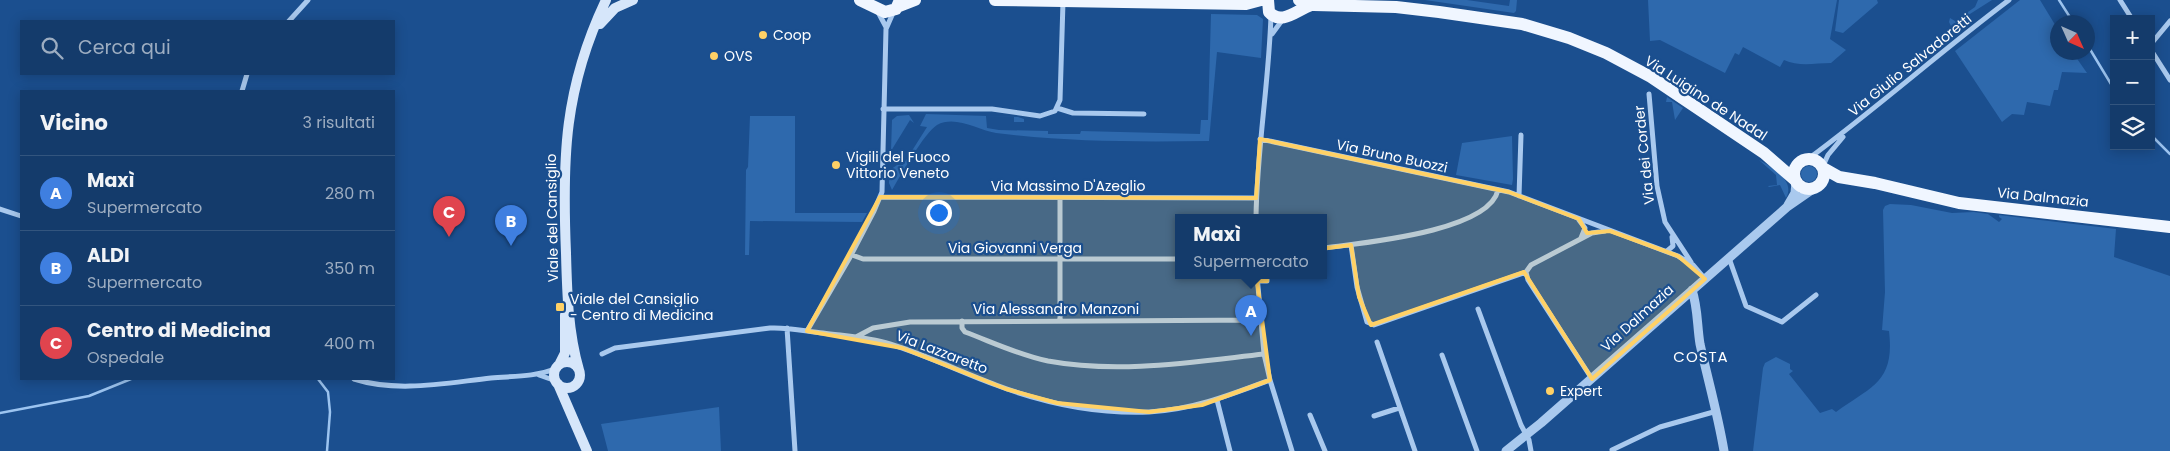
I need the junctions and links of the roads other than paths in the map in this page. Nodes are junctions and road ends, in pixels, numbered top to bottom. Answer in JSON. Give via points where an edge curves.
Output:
{"nodes":[{"id":1,"x":308,"y":0,"type":"edge"},
{"id":2,"x":606,"y":0,"type":"edge"},
{"id":3,"x":633,"y":0,"type":"edge"},
{"id":4,"x":860,"y":0,"type":"edge"},
{"id":5,"x":915,"y":0,"type":"edge"},
{"id":6,"x":995,"y":0,"type":"edge"},
{"id":7,"x":1261,"y":0,"type":"edge"},
{"id":8,"x":1299,"y":0,"type":"edge"},
{"id":9,"x":2009,"y":0,"type":"edge"},
{"id":10,"x":2120,"y":0,"type":"edge"},
{"id":11,"x":1063,"y":2,"type":"junction"},
{"id":12,"x":1248,"y":4,"type":"junction"},
{"id":13,"x":897,"y":5,"type":"edge"},
{"id":14,"x":1311,"y":5,"type":"junction"},
{"id":15,"x":875,"y":6,"type":"edge"},
{"id":16,"x":1269,"y":9,"type":"edge"},
{"id":17,"x":1290,"y":10,"type":"edge"},
{"id":18,"x":2129,"y":15,"type":"edge"},
{"id":19,"x":290,"y":20,"type":"edge"},
{"id":20,"x":2170,"y":21,"type":"edge"},
{"id":21,"x":886,"y":27,"type":"junction"},
{"id":22,"x":591,"y":34,"type":"junction"},
{"id":23,"x":2155,"y":39,"type":"edge"},
{"id":24,"x":1270,"y":40,"type":"junction"},
{"id":25,"x":2155,"y":56,"type":"edge"},
{"id":26,"x":247,"y":75,"type":"edge"},
{"id":27,"x":2170,"y":80,"type":"edge"},
{"id":28,"x":242,"y":90,"type":"edge"},
{"id":29,"x":1649,"y":94,"type":"dead end"},
{"id":30,"x":1057,"y":108,"type":"junction"},
{"id":31,"x":883,"y":109,"type":"junction"},
{"id":32,"x":1144,"y":114,"type":"dead end"},
{"id":33,"x":1848,"y":130,"type":"junction"},
{"id":34,"x":1521,"y":135,"type":"dead end"},
{"id":35,"x":1260,"y":139,"type":"junction"},
{"id":36,"x":1764,"y":153,"type":"junction"},
{"id":37,"x":1806,"y":160,"type":"junction"},
{"id":38,"x":1823,"y":168,"type":"junction"},
{"id":39,"x":1855,"y":180,"type":"junction"},
{"id":40,"x":1796,"y":181,"type":"junction"},
{"id":41,"x":1814,"y":189,"type":"junction"},
{"id":42,"x":1498,"y":190,"type":"junction"},
{"id":43,"x":1519,"y":196,"type":"junction"},
{"id":44,"x":880,"y":197,"type":"junction"},
{"id":45,"x":1060,"y":198,"type":"junction"},
{"id":46,"x":1256,"y":198,"type":"junction"},
{"id":47,"x":1787,"y":207,"type":"junction"},
{"id":48,"x":0,"y":209,"type":"edge"},
{"id":49,"x":1256,"y":214,"type":"edge"},
{"id":50,"x":20,"y":216,"type":"edge"},
{"id":51,"x":1578,"y":219,"type":"junction"},
{"id":52,"x":2170,"y":227,"type":"edge"},
{"id":53,"x":1610,"y":232,"type":"junction"},
{"id":54,"x":1671,"y":234,"type":"junction"},
{"id":55,"x":1579,"y":240,"type":"junction"},
{"id":56,"x":1350,"y":245,"type":"junction"},
{"id":57,"x":1327,"y":248,"type":"edge"},
{"id":58,"x":1667,"y":252,"type":"junction"},
{"id":59,"x":852,"y":255,"type":"junction"},
{"id":60,"x":1729,"y":258,"type":"junction"},
{"id":61,"x":1060,"y":259,"type":"junction"},
{"id":62,"x":1175,"y":259,"type":"edge"},
{"id":63,"x":1693,"y":265,"type":"junction"},
{"id":64,"x":1526,"y":272,"type":"junction"},
{"id":65,"x":1267,"y":279,"type":"edge"},
{"id":66,"x":1705,"y":279,"type":"junction"},
{"id":67,"x":1257,"y":281,"type":"joint"},
{"id":68,"x":1692,"y":290,"type":"junction"},
{"id":69,"x":567,"y":292,"type":"junction"},
{"id":70,"x":1816,"y":295,"type":"dead end"},
{"id":71,"x":1478,"y":309,"type":"dead end"},
{"id":72,"x":1060,"y":320,"type":"junction"},
{"id":73,"x":1259,"y":320,"type":"junction"},
{"id":74,"x":962,"y":321,"type":"junction"},
{"id":75,"x":787,"y":328,"type":"junction"},
{"id":76,"x":807,"y":331,"type":"junction"},
{"id":77,"x":856,"y":337,"type":"junction"},
{"id":78,"x":1377,"y":342,"type":"dead end"},
{"id":79,"x":602,"y":354,"type":"dead end"},
{"id":80,"x":1264,"y":354,"type":"junction"},
{"id":81,"x":1442,"y":355,"type":"dead end"},
{"id":82,"x":558,"y":367,"type":"junction"},
{"id":83,"x":579,"y":370,"type":"junction"},
{"id":84,"x":536,"y":375,"type":"junction"},
{"id":85,"x":1592,"y":379,"type":"junction"},
{"id":86,"x":358,"y":380,"type":"edge"},
{"id":87,"x":1270,"y":380,"type":"junction"},
{"id":88,"x":577,"y":382,"type":"junction"},
{"id":89,"x":557,"y":383,"type":"junction"},
{"id":90,"x":1217,"y":400,"type":"junction"},
{"id":91,"x":1399,"y":408,"type":"junction"},
{"id":92,"x":1717,"y":411,"type":"junction"},
{"id":93,"x":1310,"y":415,"type":"dead end"},
{"id":94,"x":1374,"y":416,"type":"dead end"},
{"id":95,"x":1527,"y":435,"type":"junction"},
{"id":96,"x":1612,"y":450,"type":"edge"},
{"id":97,"x":588,"y":451,"type":"edge"},
{"id":98,"x":795,"y":451,"type":"edge"},
{"id":99,"x":1230,"y":451,"type":"edge"},
{"id":100,"x":1292,"y":451,"type":"edge"},
{"id":101,"x":1325,"y":451,"type":"edge"},
{"id":102,"x":1415,"y":451,"type":"edge"},
{"id":103,"x":1477,"y":451,"type":"edge"},
{"id":104,"x":1506,"y":451,"type":"edge"},
{"id":105,"x":1531,"y":451,"type":"edge"},
{"id":106,"x":1724,"y":451,"type":"edge"}],
"edges":[{"from":1,"to":19,"type":"street"},
{"from":2,"to":22,"type":"main road","name":"Viale del Cansiglio"},
{"from":3,"to":22,"type":"main road","via":[[615,8]]},
{"from":4,"to":15,"type":"main road"},
{"from":5,"to":13,"type":"main road"},
{"from":6,"to":11,"type":"main road"},
{"from":7,"to":12,"type":"main road"},
{"from":8,"to":14,"type":"main road","name":"Via Luigino de Nadal"},
{"from":9,"to":33,"type":"street","name":"Via Giulio Salvadoretti"},
{"from":10,"to":18,"type":"street"},
{"from":11,"to":12,"type":"main road"},
{"from":11,"to":30,"type":"street","via":[[1061,96]]},
{"from":12,"to":16,"type":"main road"},
{"from":13,"to":15,"type":"main road","via":[[885,12]]},
{"from":13,"to":21,"type":"street"},
{"from":14,"to":17,"type":"main road","name":"Via Luigino de Nadal"},
{"from":14,"to":36,"type":"main road","name":"Via Luigino de Nadal","via":[[1396,7],[1440,12],[1556,33],[1644,73]]},
{"from":15,"to":21,"type":"street"},
{"from":16,"to":17,"type":"main road","via":[[1277,18]]},
{"from":16,"to":24,"type":"street"},
{"from":17,"to":24,"type":"street","via":[[1274,29]]},
{"from":20,"to":23,"type":"street"},
{"from":21,"to":31,"type":"street"},
{"from":22,"to":69,"type":"main road","name":"Viale del Cansiglio","via":[[575,82],[566,138],[563,188]]},
{"from":24,"to":35,"type":"street"},
{"from":25,"to":27,"type":"street"},
{"from":26,"to":28,"type":"street"},
{"from":29,"to":54,"type":"street","name":"Via dei Corder","via":[[1657,186],[1664,222]]},
{"from":30,"to":31,"type":"street","via":[[1040,116],[992,109]]},
{"from":30,"to":32,"type":"street","via":[[1068,113]]},
{"from":31,"to":44,"type":"street"},
{"from":33,"to":37,"type":"street","name":"Via Giulio Salvadoretti"},
{"from":33,"to":38,"type":"street","name":"Via Giulio Salvadoretti"},
{"from":34,"to":43,"type":"street"},
{"from":35,"to":42,"type":"street","name":"Via Bruno Buozzi"},
{"from":35,"to":46,"type":"street"},
{"from":36,"to":37,"type":"main road","name":"Via Luigino de Nadal","via":[[1781,159]]},
{"from":36,"to":40,"type":"main road","name":"Via Luigino de Nadal"},
{"from":37,"to":38,"type":"main road","via":[[1816,161]]},
{"from":37,"to":40,"type":"main road","via":[[1796,167]]},
{"from":38,"to":39,"type":"main road","name":"Via Dalmazia","via":[[1839,177]]},
{"from":38,"to":41,"type":"main road","via":[[1824,178]]},
{"from":39,"to":41,"type":"main road","name":"Via Dalmazia"},
{"from":39,"to":52,"type":"main road","name":"Via Dalmazia","via":[[1959,203]]},
{"from":40,"to":41,"type":"main road","via":[[1803,188]]},
{"from":40,"to":47,"type":"street","name":"Via Dalmazia","via":[[1795,193]]},
{"from":41,"to":47,"type":"street","name":"Via Dalmazia"},
{"from":42,"to":43,"type":"street","name":"Via Bruno Buozzi"},
{"from":42,"to":56,"type":"street","via":[[1487,208],[1454,223],[1410,237]]},
{"from":43,"to":51,"type":"street","name":"Via Bruno Buozzi"},
{"from":44,"to":45,"type":"street","name":"Via Massimo D'Azeglio"},
{"from":44,"to":59,"type":"street"},
{"from":45,"to":46,"type":"street","name":"Via Massimo D'Azeglio"},
{"from":45,"to":61,"type":"street"},
{"from":46,"to":49,"type":"street"},
{"from":47,"to":60,"type":"street","name":"Via Dalmazia"},
{"from":48,"to":50,"type":"street"},
{"from":51,"to":53,"type":"street","name":"Via Bruno Buozzi"},
{"from":51,"to":55,"type":"street","via":[[1585,228]]},
{"from":53,"to":55,"type":"street","via":[[1596,231]]},
{"from":53,"to":58,"type":"street","name":"Via Bruno Buozzi"},
{"from":54,"to":58,"type":"street","via":[[1674,244]]},
{"from":54,"to":63,"type":"street","name":"Via dei Corder"},
{"from":55,"to":64,"type":"street","via":[[1531,266]]},
{"from":56,"to":57,"type":"street"},
{"from":56,"to":64,"type":"street","via":[[1359,297],[1366,320],[1371,325]]},
{"from":58,"to":63,"type":"street","name":"Via Bruno Buozzi"},
{"from":59,"to":61,"type":"street","name":"Via Giovanni Verga","via":[[863,259]]},
{"from":59,"to":76,"type":"street"},
{"from":60,"to":66,"type":"street","name":"Via Dalmazia"},
{"from":60,"to":70,"type":"street","via":[[1746,306],[1782,322]]},
{"from":61,"to":62,"type":"street","name":"Via Giovanni Verga"},
{"from":61,"to":72,"type":"street"},
{"from":63,"to":66,"type":"street","name":"Via Bruno Buozzi"},
{"from":64,"to":85,"type":"street"},
{"from":65,"to":67,"type":"street"},
{"from":66,"to":68,"type":"street","name":"Via Dalmazia"},
{"from":67,"to":73,"type":"street"},
{"from":68,"to":85,"type":"street","name":"Via Dalmazia"},
{"from":68,"to":92,"type":"street","via":[[1700,342]]},
{"from":69,"to":82,"type":"main road","name":"Viale del Cansiglio","via":[[565,353]]},
{"from":69,"to":83,"type":"main road","name":"Viale del Cansiglio"},
{"from":71,"to":95,"type":"street"},
{"from":72,"to":73,"type":"street","name":"Via Alessandro Manzoni"},
{"from":72,"to":74,"type":"street","name":"Via Alessandro Manzoni"},
{"from":73,"to":80,"type":"street"},
{"from":74,"to":77,"type":"street","name":"Via Alessandro Manzoni","via":[[896,323],[868,329]]},
{"from":74,"to":80,"type":"street","via":[[965,332],[1033,357],[1066,363],[1152,366]]},
{"from":75,"to":76,"type":"street","name":"Via Lazzaretto"},
{"from":75,"to":79,"type":"street","name":"Via Lazzaretto","via":[[615,348]]},
{"from":75,"to":98,"type":"street"},
{"from":76,"to":77,"type":"street","name":"Via Lazzaretto"},
{"from":77,"to":90,"type":"street","name":"Via Lazzaretto","via":[[902,348],[1016,392],[1084,407],[1149,412],[1192,407]]},
{"from":78,"to":91,"type":"street"},
{"from":80,"to":87,"type":"street"},
{"from":81,"to":103,"type":"street"},
{"from":82,"to":83,"type":"main road","via":[[569,362]]},
{"from":82,"to":84,"type":"street"},
{"from":82,"to":89,"type":"main road"},
{"from":83,"to":88,"type":"main road"},
{"from":84,"to":86,"type":"street","via":[[425,386],[379,385]]},
{"from":84,"to":89,"type":"street"},
{"from":85,"to":95,"type":"street","name":"Via Dalmazia"},
{"from":87,"to":90,"type":"street","name":"Via Lazzaretto"},
{"from":87,"to":100,"type":"street"},
{"from":88,"to":89,"type":"main road","via":[[570,387]]},
{"from":88,"to":97,"type":"main road","via":[[574,401]]},
{"from":89,"to":97,"type":"main road"},
{"from":90,"to":99,"type":"street"},
{"from":91,"to":94,"type":"street"},
{"from":91,"to":102,"type":"street"},
{"from":92,"to":96,"type":"street","via":[[1660,427]]},
{"from":92,"to":106,"type":"street"},
{"from":93,"to":101,"type":"street"},
{"from":95,"to":104,"type":"street","name":"Via Dalmazia"},
{"from":95,"to":105,"type":"street"}]}
